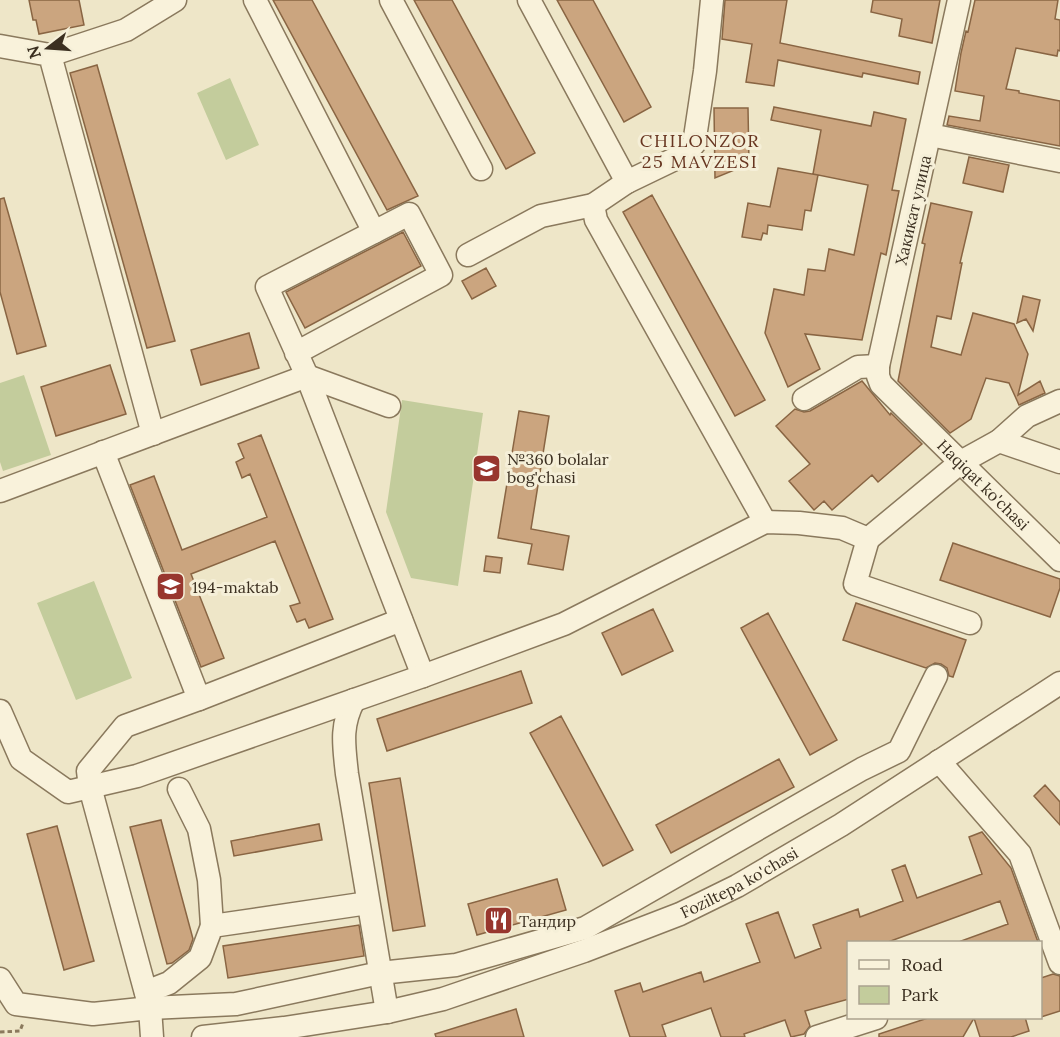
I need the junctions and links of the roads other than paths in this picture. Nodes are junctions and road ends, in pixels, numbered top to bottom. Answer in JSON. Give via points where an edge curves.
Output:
{"nodes":[{"id":1,"x":176,"y":0,"type":"edge"},
{"id":2,"x":255,"y":0,"type":"edge"},
{"id":3,"x":391,"y":0,"type":"edge"},
{"id":4,"x":529,"y":0,"type":"edge"},
{"id":5,"x":712,"y":0,"type":"edge"},
{"id":6,"x":959,"y":0,"type":"edge"},
{"id":7,"x":0,"y":46,"type":"edge"},
{"id":8,"x":50,"y":55,"type":"junction"},
{"id":9,"x":930,"y":135,"type":"junction"},
{"id":10,"x":1060,"y":161,"type":"edge"},
{"id":11,"x":482,"y":169,"type":"dead end"},
{"id":12,"x":627,"y":182,"type":"junction"},
{"id":13,"x":593,"y":205,"type":"junction"},
{"id":14,"x":374,"y":232,"type":"junction"},
{"id":15,"x":468,"y":255,"type":"dead end"},
{"id":16,"x":296,"y":353,"type":"junction"},
{"id":17,"x":878,"y":366,"type":"junction"},
{"id":18,"x":307,"y":376,"type":"junction"},
{"id":19,"x":804,"y":399,"type":"dead end"},
{"id":20,"x":1060,"y":401,"type":"edge"},
{"id":21,"x":389,"y":406,"type":"dead end"},
{"id":22,"x":153,"y":434,"type":"junction"},
{"id":23,"x":999,"y":441,"type":"junction"},
{"id":24,"x":103,"y":452,"type":"junction"},
{"id":25,"x":961,"y":462,"type":"junction"},
{"id":26,"x":1060,"y":462,"type":"edge"},
{"id":27,"x":0,"y":491,"type":"edge"},
{"id":28,"x":765,"y":522,"type":"junction"},
{"id":29,"x":868,"y":539,"type":"junction"},
{"id":30,"x":1060,"y":560,"type":"edge"},
{"id":31,"x":401,"y":620,"type":"junction"},
{"id":32,"x":970,"y":623,"type":"dead end"},
{"id":33,"x":423,"y":676,"type":"junction"},
{"id":34,"x":936,"y":676,"type":"dead end"},
{"id":35,"x":1060,"y":683,"type":"edge"},
{"id":36,"x":200,"y":699,"type":"junction"},
{"id":37,"x":354,"y":700,"type":"junction"},
{"id":38,"x":0,"y":711,"type":"edge"},
{"id":39,"x":939,"y":761,"type":"junction"},
{"id":40,"x":90,"y":787,"type":"junction"},
{"id":41,"x":179,"y":789,"type":"dead end"},
{"id":42,"x":368,"y":903,"type":"junction"},
{"id":43,"x":212,"y":926,"type":"junction"},
{"id":44,"x":1053,"y":962,"type":"edge"},
{"id":45,"x":380,"y":974,"type":"junction"},
{"id":46,"x":0,"y":979,"type":"edge"},
{"id":47,"x":148,"y":1000,"type":"junction"},
{"id":48,"x":387,"y":1012,"type":"junction"},
{"id":49,"x":870,"y":1019,"type":"edge"},
{"id":50,"x":152,"y":1037,"type":"edge"},
{"id":51,"x":203,"y":1037,"type":"edge"},
{"id":52,"x":306,"y":1037,"type":"edge"},
{"id":53,"x":817,"y":1037,"type":"edge"}],
"edges":[{"from":1,"to":8,"type":"street","via":[[126,30]]},
{"from":2,"to":14,"type":"street"},
{"from":3,"to":11,"type":"street"},
{"from":4,"to":12,"type":"street"},
{"from":5,"to":12,"type":"street","via":[[694,144],[683,154]]},
{"from":6,"to":9,"type":"street","name":"Хакикат улица"},
{"from":7,"to":8,"type":"street"},
{"from":8,"to":22,"type":"street"},
{"from":9,"to":10,"type":"street"},
{"from":9,"to":17,"type":"street","name":"Хакикат улица"},
{"from":12,"to":13,"type":"street"},
{"from":13,"to":15,"type":"street","via":[[541,216]]},
{"from":13,"to":28,"type":"street","via":[[596,220]]},
{"from":14,"to":16,"type":"street","via":[[267,287]]},
{"from":14,"to":16,"type":"street","via":[[409,214],[441,275]]},
{"from":16,"to":18,"type":"street"},
{"from":17,"to":19,"type":"street","via":[[858,367]]},
{"from":17,"to":25,"type":"street","name":"Haqiqat ko'chasi","via":[[881,384]]},
{"from":18,"to":21,"type":"street"},
{"from":18,"to":22,"type":"street"},
{"from":18,"to":31,"type":"street"},
{"from":20,"to":23,"type":"street","via":[[1027,416]]},
{"from":22,"to":24,"type":"street"},
{"from":23,"to":25,"type":"street"},
{"from":23,"to":26,"type":"street"},
{"from":24,"to":27,"type":"street"},
{"from":24,"to":36,"type":"street"},
{"from":25,"to":29,"type":"street"},
{"from":25,"to":30,"type":"street","name":"Haqiqat ko'chasi"},
{"from":28,"to":29,"type":"street","via":[[842,528]]},
{"from":28,"to":33,"type":"street","via":[[564,624]]},
{"from":29,"to":32,"type":"street","via":[[855,584]]},
{"from":31,"to":33,"type":"street"},
{"from":31,"to":36,"type":"street"},
{"from":33,"to":37,"type":"street"},
{"from":34,"to":45,"type":"street","via":[[899,751],[585,928],[456,965]]},
{"from":35,"to":39,"type":"street","name":"Foziltepa ko'chasi"},
{"from":36,"to":40,"type":"street","via":[[125,726],[88,771]]},
{"from":37,"to":40,"type":"street","via":[[137,776]]},
{"from":37,"to":42,"type":"street","via":[[345,716],[344,744]]},
{"from":38,"to":40,"type":"street","via":[[21,759],[68,792]]},
{"from":39,"to":44,"type":"street","via":[[1020,854]]},
{"from":39,"to":48,"type":"street","name":"Foziltepa ko'chasi","via":[[798,851],[680,914],[486,986]]},
{"from":40,"to":47,"type":"street"},
{"from":41,"to":43,"type":"street","via":[[200,829]]},
{"from":42,"to":43,"type":"street"},
{"from":42,"to":45,"type":"street"},
{"from":43,"to":47,"type":"street","via":[[200,958]]},
{"from":45,"to":47,"type":"street","via":[[236,1004]]},
{"from":45,"to":48,"type":"street"},
{"from":46,"to":47,"type":"street","via":[[16,1004],[93,1014]]},
{"from":47,"to":50,"type":"street"},
{"from":48,"to":51,"type":"street","name":"Foziltepa ko'chasi"},
{"from":48,"to":52,"type":"street","name":"Foziltepa ko'chasi"},
{"from":49,"to":53,"type":"street"}]}
